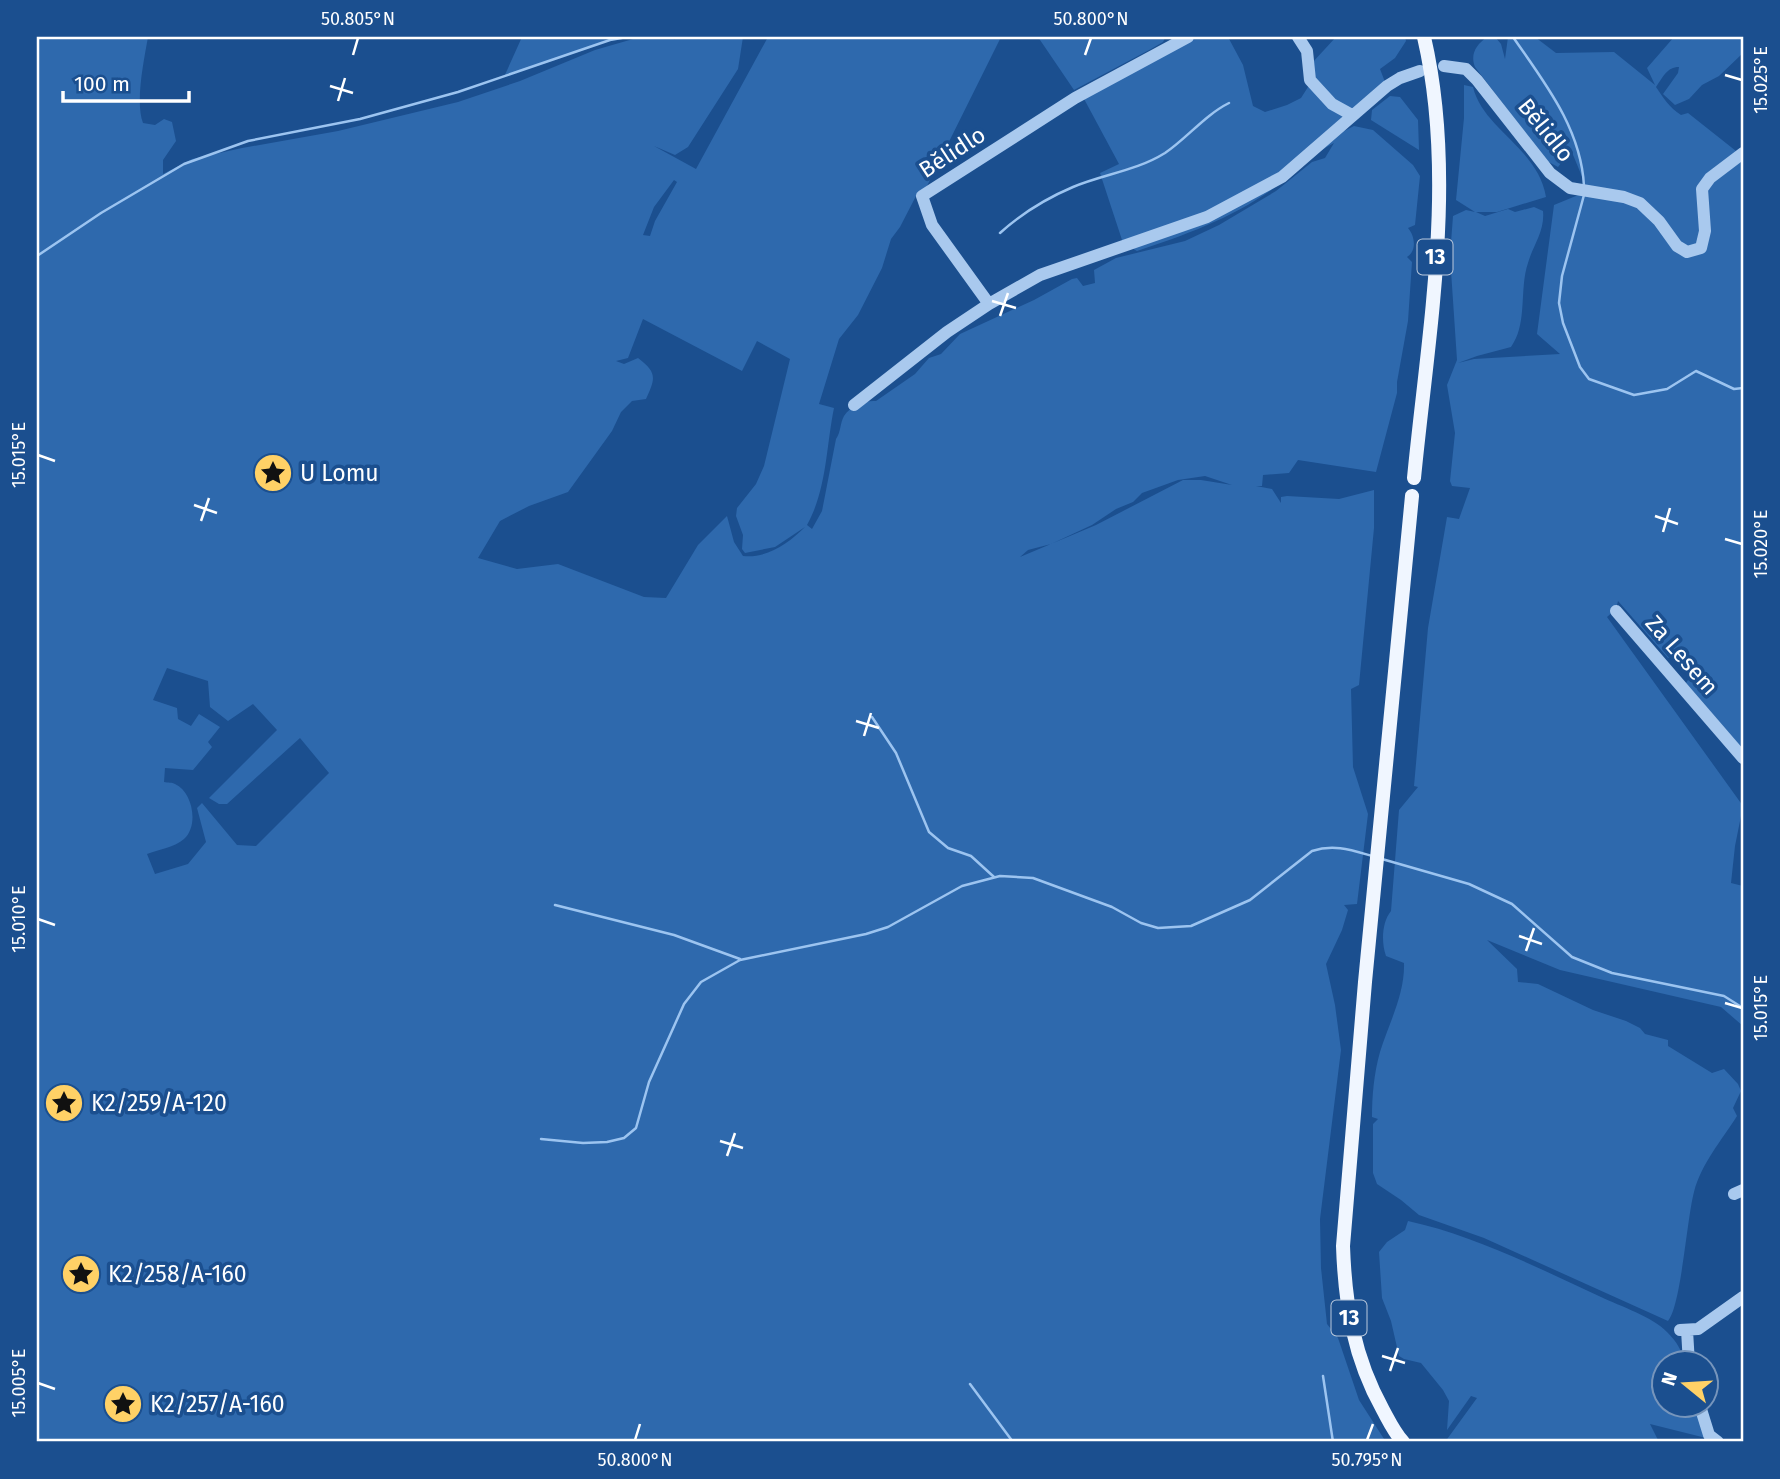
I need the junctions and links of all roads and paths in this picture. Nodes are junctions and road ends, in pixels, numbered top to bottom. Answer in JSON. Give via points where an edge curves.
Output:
{"nodes":[{"id":1,"x":1188,"y":37,"type":"edge"},
{"id":2,"x":1298,"y":37,"type":"edge"},
{"id":3,"x":1424,"y":37,"type":"edge"},
{"id":4,"x":1444,"y":66,"type":"dead end"},
{"id":5,"x":1420,"y":71,"type":"dead end"},
{"id":6,"x":1352,"y":115,"type":"junction"},
{"id":7,"x":1743,"y":153,"type":"edge"},
{"id":8,"x":989,"y":304,"type":"junction"},
{"id":9,"x":854,"y":405,"type":"dead end"},
{"id":10,"x":1414,"y":478,"type":"dead end"},
{"id":11,"x":1412,"y":496,"type":"dead end"},
{"id":12,"x":1616,"y":611,"type":"dead end"},
{"id":13,"x":1743,"y":758,"type":"edge"},
{"id":14,"x":1743,"y":1297,"type":"edge"},
{"id":15,"x":1687,"y":1350,"type":"edge"},
{"id":16,"x":1705,"y":1420,"type":"edge"},
{"id":17,"x":1403,"y":1442,"type":"edge"},
{"id":18,"x":1718,"y":1442,"type":"edge"}],
"edges":[{"from":1,"to":8,"type":"street","name":"Bělidlo","via":[[1075,98],[922,195],[932,225]]},
{"from":2,"to":6,"type":"street","via":[[1307,51],[1310,80],[1332,104]]},
{"from":3,"to":10,"type":"main road","number":"13","via":[[1437,113],[1440,191]]},
{"from":4,"to":7,"type":"street","name":"Bělidlo","via":[[1466,69],[1477,80],[1550,173],[1570,188],[1640,203],[1687,252],[1701,248],[1705,231],[1702,190],[1710,178]]},
{"from":5,"to":6,"type":"street","via":[[1400,78]]},
{"from":6,"to":8,"type":"street","via":[[1282,177],[1208,217],[1041,275]]},
{"from":8,"to":9,"type":"street"},
{"from":11,"to":17,"type":"main road","number":"13","via":[[1342,1246],[1344,1289],[1360,1361]]},
{"from":12,"to":13,"type":"street","name":"Za Lesem"},
{"from":14,"to":15,"type":"street","via":[[1698,1329],[1684,1330]]},
{"from":16,"to":18,"type":"street","via":[[1709,1434]]}]}
